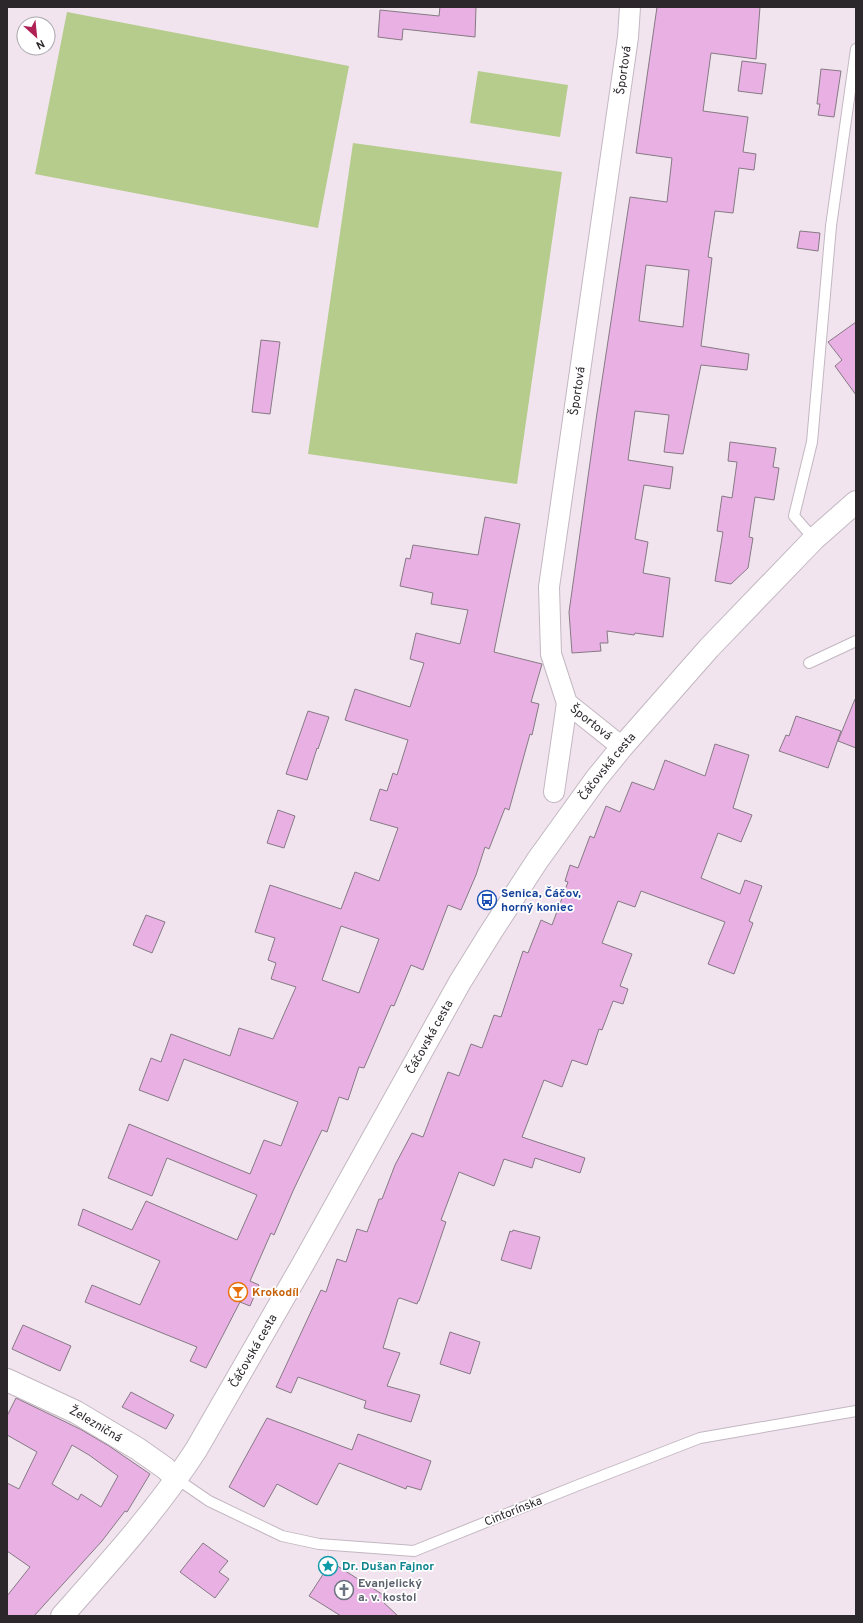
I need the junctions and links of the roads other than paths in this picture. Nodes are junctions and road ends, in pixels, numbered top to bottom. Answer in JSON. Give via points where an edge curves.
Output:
{"nodes":[{"id":1,"x":630,"y":7,"type":"edge"},
{"id":2,"x":856,"y":49,"type":"edge"},
{"id":3,"x":856,"y":502,"type":"edge"},
{"id":4,"x":814,"y":539,"type":"junction"},
{"id":5,"x":856,"y":641,"type":"edge"},
{"id":6,"x":809,"y":663,"type":"dead end"},
{"id":7,"x":567,"y":703,"type":"junction"},
{"id":8,"x":622,"y":747,"type":"junction"},
{"id":9,"x":554,"y":792,"type":"dead end"},
{"id":10,"x":7,"y":1380,"type":"edge"},
{"id":11,"x":856,"y":1411,"type":"edge"},
{"id":12,"x":177,"y":1479,"type":"junction"},
{"id":13,"x":62,"y":1616,"type":"edge"}],
"edges":[{"from":1,"to":7,"type":"street","name":"Športová","via":[[623,74],[550,587],[551,654]]},
{"from":2,"to":4,"type":"lane","via":[[831,226],[812,442],[794,516]]},
{"from":3,"to":4,"type":"main road","name":"Čáčovská cesta"},
{"from":4,"to":8,"type":"main road","name":"Čáčovská cesta","via":[[709,648]]},
{"from":5,"to":6,"type":"lane"},
{"from":7,"to":8,"type":"street","name":"Športová"},
{"from":7,"to":9,"type":"street"},
{"from":8,"to":12,"type":"main road","name":"Čáčovská cesta","via":[[537,861],[460,982],[307,1257]]},
{"from":10,"to":12,"type":"main road","name":"Železničná","via":[[76,1412],[138,1449],[166,1468]]},
{"from":11,"to":12,"type":"lane","name":"Cintorínska","via":[[700,1438],[414,1551],[319,1544],[282,1536],[209,1501]]},
{"from":12,"to":13,"type":"main road","name":"Čáčovská cesta","via":[[112,1560]]}]}
